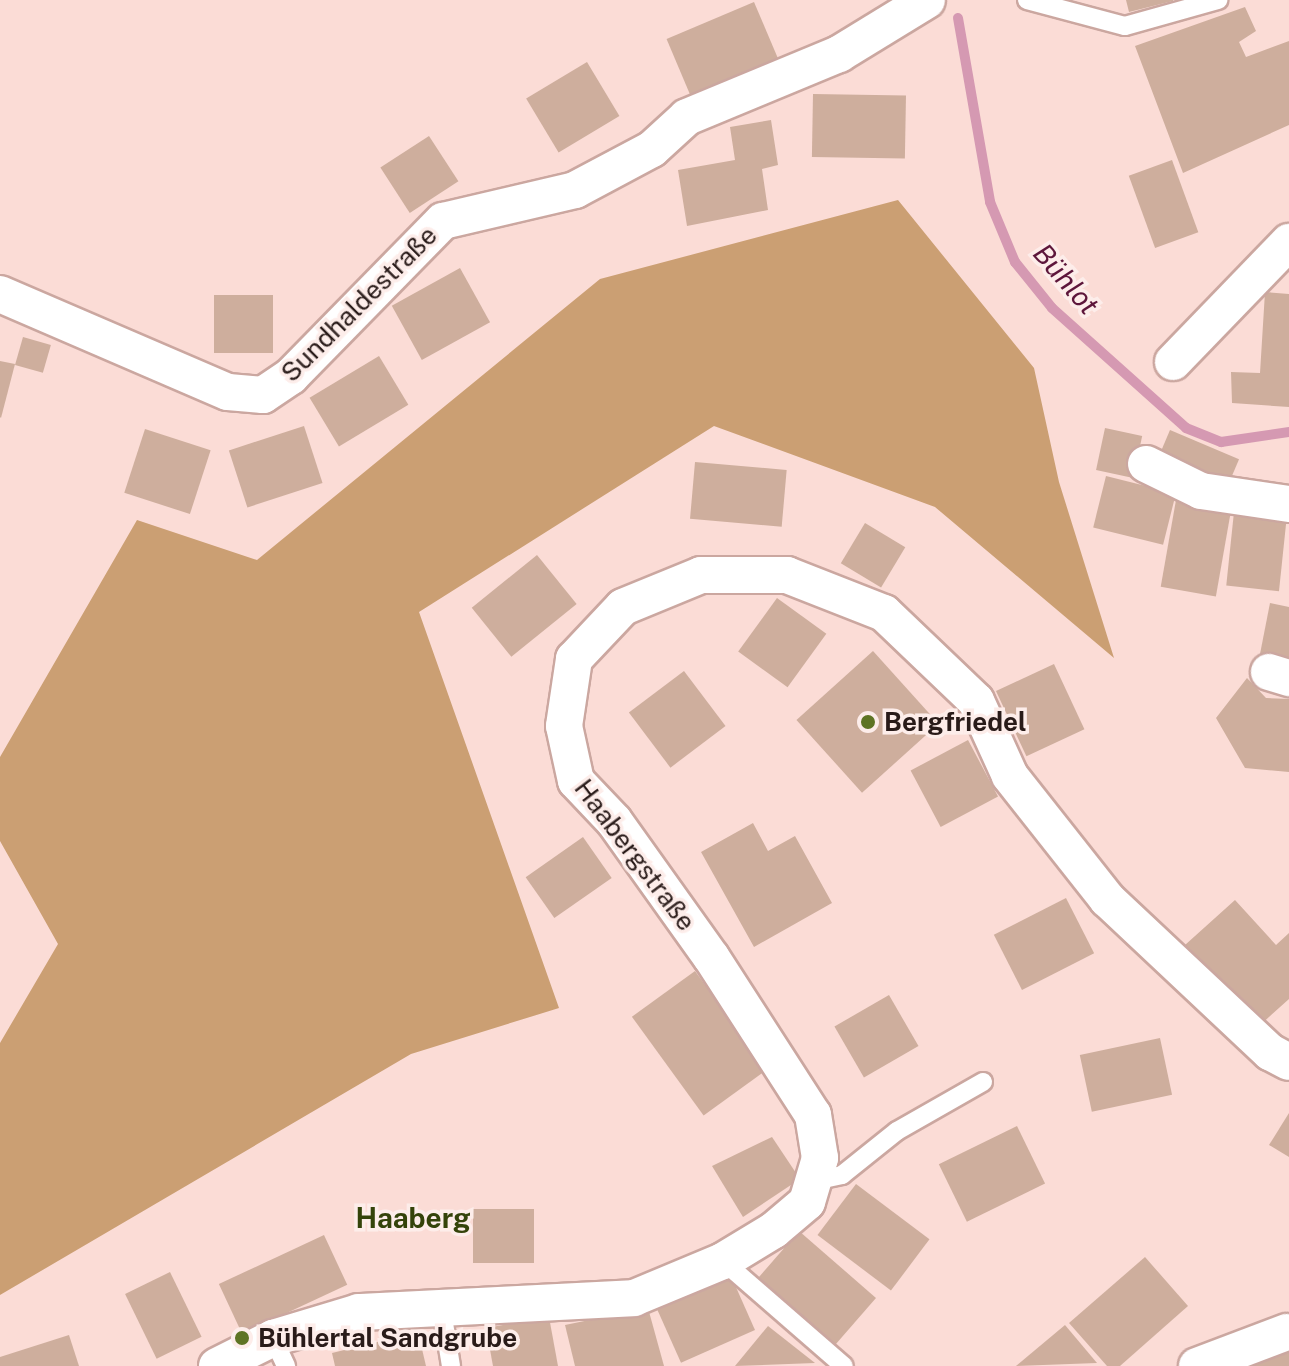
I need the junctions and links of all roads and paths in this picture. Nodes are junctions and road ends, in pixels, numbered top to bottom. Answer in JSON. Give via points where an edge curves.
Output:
{"nodes":[{"id":1,"x":927,"y":0,"type":"edge"},
{"id":2,"x":1027,"y":0,"type":"edge"},
{"id":3,"x":1218,"y":0,"type":"edge"},
{"id":4,"x":1289,"y":242,"type":"edge"},
{"id":5,"x":0,"y":294,"type":"edge"},
{"id":6,"x":1173,"y":362,"type":"dead end"},
{"id":7,"x":1146,"y":464,"type":"dead end"},
{"id":8,"x":1289,"y":504,"type":"edge"},
{"id":9,"x":1289,"y":1062,"type":"edge"},
{"id":10,"x":983,"y":1082,"type":"dead end"},
{"id":11,"x":814,"y":1181,"type":"junction"},
{"id":12,"x":723,"y":1261,"type":"junction"},
{"id":13,"x":441,"y":1305,"type":"junction"},
{"id":14,"x":1287,"y":1332,"type":"dead end"},
{"id":15,"x":279,"y":1352,"type":"edge"},
{"id":16,"x":217,"y":1366,"type":"edge"},
{"id":17,"x":451,"y":1366,"type":"edge"},
{"id":18,"x":844,"y":1366,"type":"edge"},
{"id":19,"x":1197,"y":1366,"type":"edge"}],
"edges":[{"from":1,"to":5,"type":"street","name":"Sundhaldestraße","via":[[839,54],[687,117],[652,149],[575,190],[443,221],[291,376],[263,395],[228,392]]},
{"from":2,"to":3,"type":"lane","via":[[1125,26]]},
{"from":4,"to":6,"type":"street"},
{"from":7,"to":8,"type":"street","via":[[1201,491]]},
{"from":9,"to":11,"type":"street","name":"Haabergstraße","via":[[1270,1052],[1107,899],[1010,776],[976,701],[884,613],[787,575],[701,575],[623,607],[574,659],[564,726],[576,781],[614,821],[711,957],[813,1115],[820,1158]]},
{"from":10,"to":11,"type":"lane","via":[[897,1131],[842,1175]]},
{"from":11,"to":12,"type":"street","name":"Haabergstraße","via":[[807,1202]]},
{"from":12,"to":13,"type":"street","name":"Haabergstraße","via":[[634,1298]]},
{"from":12,"to":18,"type":"lane"},
{"from":13,"to":15,"type":"street","name":"Haabergstraße","via":[[359,1312]]},
{"from":13,"to":17,"type":"lane"},
{"from":14,"to":19,"type":"street"},
{"from":15,"to":16,"type":"street","name":"Haabergstraße"}]}
